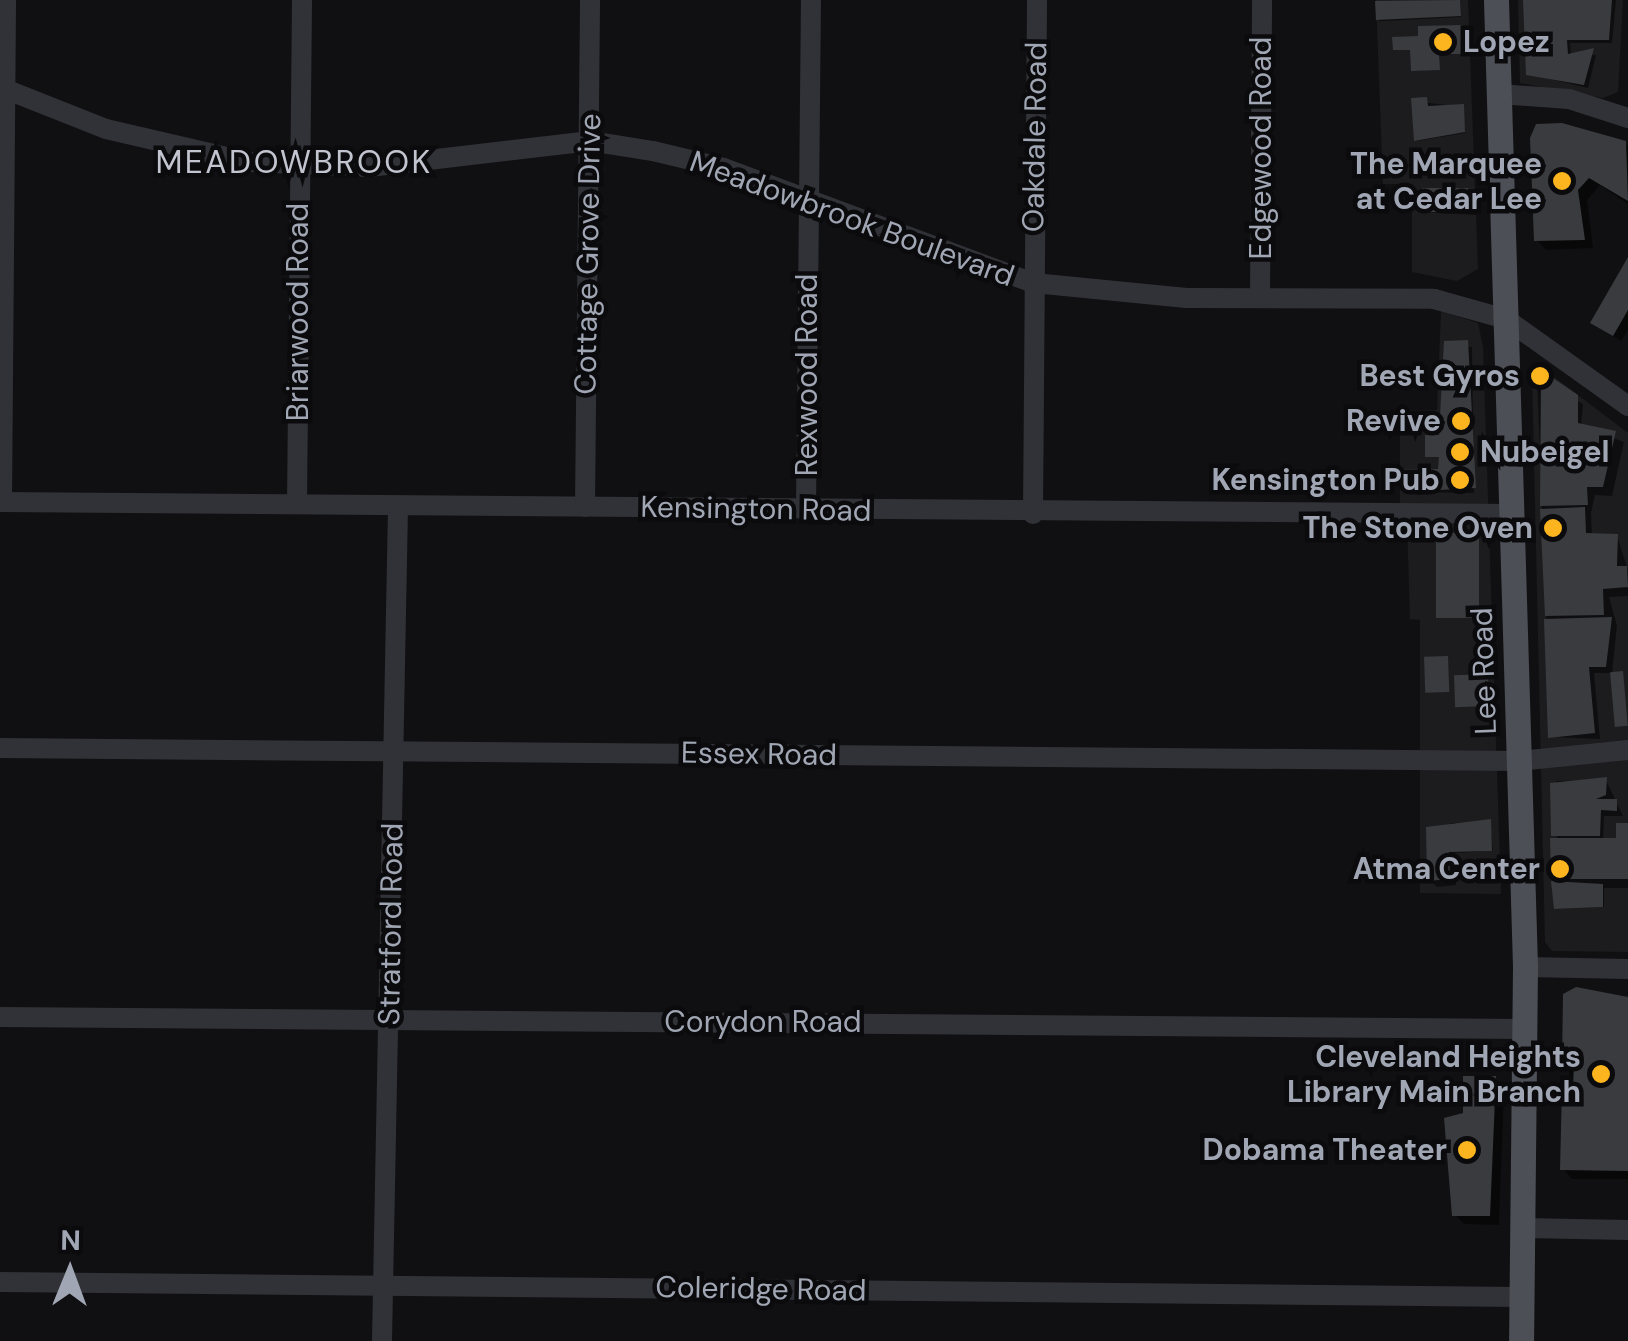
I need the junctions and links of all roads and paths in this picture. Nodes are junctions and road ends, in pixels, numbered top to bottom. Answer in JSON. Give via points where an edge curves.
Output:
{"nodes":[{"id":1,"x":6,"y":0,"type":"edge"},
{"id":2,"x":302,"y":0,"type":"edge"},
{"id":3,"x":590,"y":0,"type":"edge"},
{"id":4,"x":811,"y":0,"type":"edge"},
{"id":5,"x":1037,"y":0,"type":"edge"},
{"id":6,"x":1262,"y":0,"type":"edge"},
{"id":7,"x":1496,"y":0,"type":"edge"},
{"id":8,"x":3,"y":89,"type":"edge"},
{"id":9,"x":1500,"y":94,"type":"junction"},
{"id":10,"x":1628,"y":118,"type":"edge"},
{"id":11,"x":590,"y":141,"type":"junction"},
{"id":12,"x":299,"y":168,"type":"junction"},
{"id":13,"x":808,"y":202,"type":"junction"},
{"id":14,"x":1034,"y":284,"type":"junction"},
{"id":15,"x":1260,"y":296,"type":"junction"},
{"id":16,"x":1506,"y":319,"type":"junction"},
{"id":17,"x":1628,"y":406,"type":"edge"},
{"id":18,"x":1,"y":502,"type":"edge"},
{"id":19,"x":297,"y":504,"type":"junction"},
{"id":20,"x":398,"y":506,"type":"junction"},
{"id":21,"x":585,"y":507,"type":"junction"},
{"id":22,"x":806,"y":510,"type":"junction"},
{"id":23,"x":1032,"y":514,"type":"junction"},
{"id":24,"x":1512,"y":514,"type":"junction"},
{"id":25,"x":0,"y":748,"type":"edge"},
{"id":26,"x":394,"y":750,"type":"junction"},
{"id":27,"x":1628,"y":750,"type":"edge"},
{"id":28,"x":1519,"y":761,"type":"junction"},
{"id":29,"x":1525,"y":967,"type":"junction"},
{"id":30,"x":1628,"y":969,"type":"edge"},
{"id":31,"x":0,"y":1017,"type":"edge"},
{"id":32,"x":390,"y":1019,"type":"junction"},
{"id":33,"x":1526,"y":1029,"type":"junction"},
{"id":34,"x":1523,"y":1228,"type":"junction"},
{"id":35,"x":1628,"y":1230,"type":"edge"},
{"id":36,"x":0,"y":1282,"type":"edge"},
{"id":37,"x":382,"y":1286,"type":"junction"},
{"id":38,"x":1522,"y":1297,"type":"junction"},
{"id":39,"x":382,"y":1341,"type":"edge"},
{"id":40,"x":1521,"y":1341,"type":"edge"}],
"edges":[{"from":1,"to":8,"type":"street"},
{"from":2,"to":12,"type":"street","name":"Briarwood Road"},
{"from":3,"to":11,"type":"street","name":"Cottage Grove Drive"},
{"from":4,"to":13,"type":"street","name":"Rexwood Road"},
{"from":5,"to":14,"type":"street","name":"Oakdale Road"},
{"from":6,"to":15,"type":"street","name":"Edgewood Road"},
{"from":7,"to":9,"type":"main road","name":"Lee Road"},
{"from":8,"to":12,"type":"street","name":"Meadowbrook Boulevard","via":[[192,152]]},
{"from":8,"to":18,"type":"street"},
{"from":9,"to":10,"type":"street","via":[[1569,99]]},
{"from":9,"to":16,"type":"main road","name":"Lee Road"},
{"from":11,"to":12,"type":"street","name":"Meadowbrook Boulevard"},
{"from":11,"to":13,"type":"street","name":"Meadowbrook Boulevard","via":[[724,168]]},
{"from":11,"to":21,"type":"street","name":"Cottage Grove Drive"},
{"from":12,"to":19,"type":"street","name":"Briarwood Road"},
{"from":13,"to":14,"type":"street","name":"Meadowbrook Boulevard"},
{"from":13,"to":22,"type":"street","name":"Rexwood Road"},
{"from":14,"to":15,"type":"street","name":"Meadowbrook Boulevard"},
{"from":14,"to":23,"type":"street","name":"Oakdale Road"},
{"from":15,"to":16,"type":"street","name":"Meadowbrook Boulevard","via":[[1395,294]]},
{"from":16,"to":17,"type":"street","name":"Meadowbrook Boulevard"},
{"from":16,"to":24,"type":"main road","name":"Lee Road"},
{"from":18,"to":19,"type":"street","name":"Kensington Road"},
{"from":19,"to":20,"type":"street","name":"Kensington Road"},
{"from":20,"to":21,"type":"street","name":"Kensington Road"},
{"from":20,"to":26,"type":"street","name":"Stratford Road"},
{"from":21,"to":22,"type":"street","name":"Kensington Road"},
{"from":22,"to":23,"type":"street","name":"Kensington Road"},
{"from":23,"to":24,"type":"street","name":"Kensington Road"},
{"from":24,"to":28,"type":"main road","name":"Lee Road"},
{"from":25,"to":26,"type":"street","name":"Essex Road"},
{"from":26,"to":28,"type":"street","name":"Essex Road"},
{"from":26,"to":32,"type":"street","name":"Stratford Road"},
{"from":27,"to":28,"type":"street","name":"Essex Road"},
{"from":28,"to":29,"type":"main road","name":"Lee Road"},
{"from":29,"to":30,"type":"street"},
{"from":29,"to":33,"type":"main road","name":"Lee Road"},
{"from":31,"to":32,"type":"street","name":"Corydon Road"},
{"from":32,"to":33,"type":"street","name":"Corydon Road"},
{"from":32,"to":37,"type":"street","name":"Stratford Road"},
{"from":33,"to":34,"type":"main road","name":"Lee Road"},
{"from":34,"to":35,"type":"street"},
{"from":34,"to":38,"type":"main road","name":"Lee Road"},
{"from":36,"to":37,"type":"street","name":"Coleridge Road"},
{"from":37,"to":38,"type":"street","name":"Coleridge Road"},
{"from":37,"to":39,"type":"street","name":"Stratford Road"},
{"from":38,"to":40,"type":"main road","name":"Lee Road"}]}
